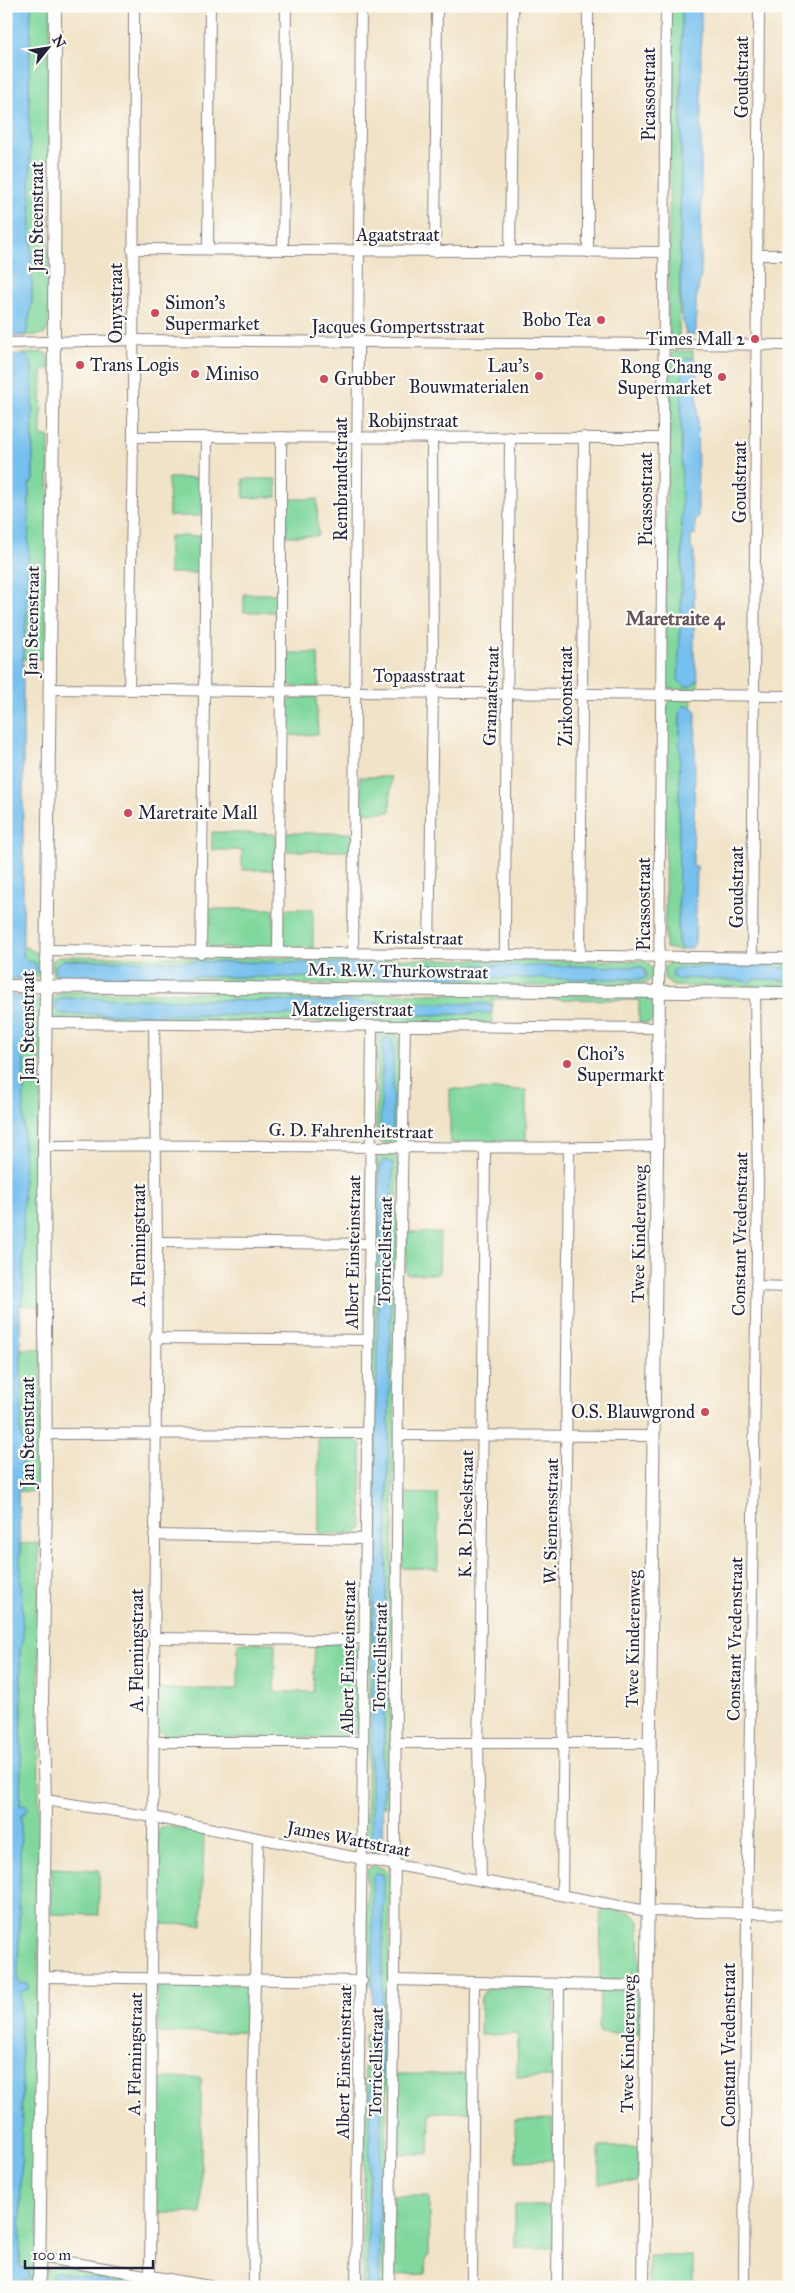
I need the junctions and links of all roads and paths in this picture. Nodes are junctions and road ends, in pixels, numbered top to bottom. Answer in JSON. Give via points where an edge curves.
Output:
{"nodes":[{"id":1,"x":55,"y":6,"type":"edge"},
{"id":2,"x":134,"y":6,"type":"edge"},
{"id":3,"x":210,"y":6,"type":"edge"},
{"id":4,"x":286,"y":6,"type":"edge"},
{"id":5,"x":361,"y":6,"type":"edge"},
{"id":6,"x":437,"y":6,"type":"edge"},
{"id":7,"x":513,"y":6,"type":"edge"},
{"id":8,"x":588,"y":6,"type":"edge"},
{"id":9,"x":666,"y":6,"type":"edge"},
{"id":10,"x":759,"y":6,"type":"edge"},
{"id":11,"x":208,"y":248,"type":"junction"},
{"id":12,"x":132,"y":249,"type":"junction"},
{"id":13,"x":283,"y":249,"type":"junction"},
{"id":14,"x":360,"y":252,"type":"junction"},
{"id":15,"x":435,"y":252,"type":"junction"},
{"id":16,"x":510,"y":252,"type":"junction"},
{"id":17,"x":588,"y":252,"type":"junction"},
{"id":18,"x":664,"y":252,"type":"junction"},
{"id":19,"x":789,"y":254,"type":"edge"},
{"id":20,"x":757,"y":255,"type":"junction"},
{"id":21,"x":133,"y":340,"type":"junction"},
{"id":22,"x":6,"y":343,"type":"edge"},
{"id":23,"x":50,"y":343,"type":"junction"},
{"id":24,"x":359,"y":344,"type":"junction"},
{"id":25,"x":663,"y":345,"type":"junction"},
{"id":26,"x":757,"y":345,"type":"junction"},
{"id":27,"x":789,"y":345,"type":"edge"},
{"id":28,"x":134,"y":437,"type":"junction"},
{"id":29,"x":206,"y":437,"type":"junction"},
{"id":30,"x":281,"y":437,"type":"junction"},
{"id":31,"x":510,"y":437,"type":"junction"},
{"id":32,"x":584,"y":437,"type":"junction"},
{"id":33,"x":357,"y":438,"type":"junction"},
{"id":34,"x":432,"y":438,"type":"junction"},
{"id":35,"x":662,"y":438,"type":"junction"},
{"id":36,"x":49,"y":689,"type":"junction"},
{"id":37,"x":129,"y":690,"type":"junction"},
{"id":38,"x":205,"y":692,"type":"junction"},
{"id":39,"x":281,"y":692,"type":"junction"},
{"id":40,"x":357,"y":692,"type":"junction"},
{"id":41,"x":433,"y":692,"type":"junction"},
{"id":42,"x":508,"y":693,"type":"junction"},
{"id":43,"x":582,"y":694,"type":"junction"},
{"id":44,"x":661,"y":694,"type":"junction"},
{"id":45,"x":754,"y":696,"type":"junction"},
{"id":46,"x":789,"y":696,"type":"edge"},
{"id":47,"x":46,"y":950,"type":"junction"},
{"id":48,"x":278,"y":952,"type":"junction"},
{"id":49,"x":201,"y":953,"type":"junction"},
{"id":50,"x":353,"y":953,"type":"junction"},
{"id":51,"x":429,"y":955,"type":"junction"},
{"id":52,"x":505,"y":956,"type":"junction"},
{"id":53,"x":580,"y":956,"type":"junction"},
{"id":54,"x":660,"y":956,"type":"junction"},
{"id":55,"x":752,"y":958,"type":"junction"},
{"id":56,"x":789,"y":958,"type":"edge"},
{"id":57,"x":45,"y":985,"type":"junction"},
{"id":58,"x":6,"y":986,"type":"edge"},
{"id":59,"x":659,"y":992,"type":"junction"},
{"id":60,"x":755,"y":993,"type":"junction"},
{"id":61,"x":789,"y":993,"type":"edge"},
{"id":62,"x":46,"y":1023,"type":"junction"},
{"id":63,"x":154,"y":1024,"type":"junction"},
{"id":64,"x":372,"y":1027,"type":"junction"},
{"id":65,"x":405,"y":1027,"type":"junction"},
{"id":66,"x":658,"y":1028,"type":"junction"},
{"id":67,"x":155,"y":1144,"type":"junction"},
{"id":68,"x":44,"y":1146,"type":"junction"},
{"id":69,"x":657,"y":1146,"type":"junction"},
{"id":70,"x":371,"y":1148,"type":"junction"},
{"id":71,"x":404,"y":1148,"type":"junction"},
{"id":72,"x":485,"y":1148,"type":"junction"},
{"id":73,"x":569,"y":1148,"type":"junction"},
{"id":74,"x":157,"y":1242,"type":"junction"},
{"id":75,"x":369,"y":1244,"type":"junction"},
{"id":76,"x":756,"y":1286,"type":"junction"},
{"id":77,"x":789,"y":1286,"type":"edge"},
{"id":78,"x":156,"y":1338,"type":"junction"},
{"id":79,"x":368,"y":1340,"type":"junction"},
{"id":80,"x":155,"y":1432,"type":"junction"},
{"id":81,"x":366,"y":1433,"type":"junction"},
{"id":82,"x":45,"y":1434,"type":"junction"},
{"id":83,"x":398,"y":1435,"type":"junction"},
{"id":84,"x":483,"y":1435,"type":"junction"},
{"id":85,"x":568,"y":1436,"type":"junction"},
{"id":86,"x":654,"y":1436,"type":"junction"},
{"id":87,"x":154,"y":1535,"type":"junction"},
{"id":88,"x":366,"y":1539,"type":"junction"},
{"id":89,"x":153,"y":1638,"type":"junction"},
{"id":90,"x":364,"y":1638,"type":"junction"},
{"id":91,"x":153,"y":1742,"type":"junction"},
{"id":92,"x":363,"y":1742,"type":"junction"},
{"id":93,"x":395,"y":1743,"type":"junction"},
{"id":94,"x":478,"y":1743,"type":"junction"},
{"id":95,"x":649,"y":1743,"type":"junction"},
{"id":96,"x":563,"y":1744,"type":"junction"},
{"id":97,"x":45,"y":1800,"type":"junction"},
{"id":98,"x":153,"y":1817,"type":"junction"},
{"id":99,"x":258,"y":1838,"type":"junction"},
{"id":100,"x":363,"y":1859,"type":"junction"},
{"id":101,"x":394,"y":1864,"type":"junction"},
{"id":102,"x":481,"y":1881,"type":"junction"},
{"id":103,"x":562,"y":1895,"type":"junction"},
{"id":104,"x":647,"y":1912,"type":"junction"},
{"id":105,"x":746,"y":1914,"type":"junction"},
{"id":106,"x":789,"y":1914,"type":"edge"},
{"id":107,"x":44,"y":1977,"type":"junction"},
{"id":108,"x":152,"y":1979,"type":"junction"},
{"id":109,"x":256,"y":1979,"type":"junction"},
{"id":110,"x":362,"y":1980,"type":"junction"},
{"id":111,"x":394,"y":1980,"type":"junction"},
{"id":112,"x":474,"y":1982,"type":"junction"},
{"id":113,"x":559,"y":1983,"type":"junction"},
{"id":114,"x":645,"y":1986,"type":"junction"},
{"id":115,"x":40,"y":2257,"type":"junction"},
{"id":116,"x":150,"y":2275,"type":"junction"},
{"id":117,"x":40,"y":2287,"type":"edge"},
{"id":118,"x":215,"y":2287,"type":"edge"},
{"id":119,"x":254,"y":2287,"type":"edge"},
{"id":120,"x":356,"y":2287,"type":"edge"},
{"id":121,"x":389,"y":2287,"type":"edge"},
{"id":122,"x":472,"y":2287,"type":"edge"},
{"id":123,"x":557,"y":2287,"type":"edge"},
{"id":124,"x":643,"y":2287,"type":"edge"},
{"id":125,"x":744,"y":2287,"type":"edge"}],
"edges":[{"from":1,"to":23,"type":"street","name":"Jan Steenstraat"},
{"from":2,"to":12,"type":"street","name":"Onyxstraat"},
{"from":3,"to":11,"type":"street"},
{"from":4,"to":13,"type":"street"},
{"from":5,"to":14,"type":"street","name":"Rembrandtstraat"},
{"from":6,"to":15,"type":"street"},
{"from":7,"to":16,"type":"street"},
{"from":8,"to":17,"type":"street"},
{"from":9,"to":18,"type":"street","name":"Picassostraat"},
{"from":10,"to":20,"type":"street","name":"Goudstraat"},
{"from":11,"to":12,"type":"street","name":"Agaatstraat"},
{"from":11,"to":13,"type":"street","name":"Agaatstraat"},
{"from":12,"to":21,"type":"street","name":"Onyxstraat"},
{"from":13,"to":14,"type":"street","name":"Agaatstraat"},
{"from":14,"to":15,"type":"street","name":"Agaatstraat"},
{"from":14,"to":24,"type":"street","name":"Rembrandtstraat"},
{"from":15,"to":16,"type":"street","name":"Agaatstraat"},
{"from":16,"to":17,"type":"street","name":"Agaatstraat"},
{"from":17,"to":18,"type":"street","name":"Agaatstraat"},
{"from":18,"to":25,"type":"street","name":"Picassostraat"},
{"from":19,"to":20,"type":"street"},
{"from":20,"to":26,"type":"street","name":"Goudstraat"},
{"from":21,"to":23,"type":"street","name":"Jacques Gompertsstraat"},
{"from":21,"to":24,"type":"street","name":"Jacques Gompertsstraat"},
{"from":21,"to":28,"type":"street","name":"Onyxstraat"},
{"from":22,"to":23,"type":"street","name":"Jacques Gompertsstraat"},
{"from":23,"to":36,"type":"street","name":"Jan Steenstraat"},
{"from":24,"to":25,"type":"street","name":"Jacques Gompertsstraat"},
{"from":24,"to":33,"type":"street","name":"Rembrandtstraat"},
{"from":25,"to":26,"type":"street","name":"Jacques Gompertsstraat"},
{"from":25,"to":35,"type":"street","name":"Picassostraat"},
{"from":26,"to":27,"type":"street","name":"Jacques Gompertsstraat"},
{"from":26,"to":45,"type":"street","name":"Goudstraat"},
{"from":28,"to":29,"type":"street","name":"Robijnstraat"},
{"from":28,"to":37,"type":"street","name":"Onyxstraat"},
{"from":29,"to":30,"type":"street","name":"Robijnstraat"},
{"from":29,"to":38,"type":"street"},
{"from":30,"to":33,"type":"street","name":"Robijnstraat"},
{"from":30,"to":39,"type":"street"},
{"from":31,"to":32,"type":"street","name":"Robijnstraat"},
{"from":31,"to":34,"type":"street","name":"Robijnstraat"},
{"from":31,"to":42,"type":"street","name":"Granaatstraat"},
{"from":32,"to":35,"type":"street","name":"Robijnstraat"},
{"from":32,"to":43,"type":"street","name":"Zirkoonstraat"},
{"from":33,"to":34,"type":"street","name":"Robijnstraat"},
{"from":33,"to":40,"type":"street","name":"Rembrandtstraat"},
{"from":34,"to":41,"type":"street"},
{"from":35,"to":44,"type":"street","name":"Picassostraat"},
{"from":36,"to":37,"type":"street","name":"Topaasstraat"},
{"from":36,"to":47,"type":"street","name":"Jan Steenstraat"},
{"from":37,"to":38,"type":"street","name":"Topaasstraat"},
{"from":38,"to":39,"type":"street","name":"Topaasstraat"},
{"from":38,"to":49,"type":"street"},
{"from":39,"to":40,"type":"street","name":"Topaasstraat"},
{"from":39,"to":48,"type":"street"},
{"from":40,"to":41,"type":"street","name":"Topaasstraat"},
{"from":40,"to":50,"type":"street","name":"Rembrandtstraat"},
{"from":41,"to":42,"type":"street","name":"Topaasstraat"},
{"from":41,"to":51,"type":"street"},
{"from":42,"to":43,"type":"street","name":"Topaasstraat"},
{"from":42,"to":52,"type":"street","name":"Granaatstraat"},
{"from":43,"to":44,"type":"street","name":"Topaasstraat"},
{"from":43,"to":53,"type":"street","name":"Zirkoonstraat"},
{"from":44,"to":45,"type":"street","name":"Topaasstraat"},
{"from":44,"to":54,"type":"street","name":"Picassostraat"},
{"from":45,"to":46,"type":"street","name":"Topaasstraat"},
{"from":45,"to":55,"type":"street","name":"Goudstraat"},
{"from":47,"to":49,"type":"street","name":"Kristalstraat"},
{"from":47,"to":57,"type":"street","name":"Jan Steenstraat"},
{"from":48,"to":49,"type":"street","name":"Kristalstraat"},
{"from":48,"to":50,"type":"street","name":"Kristalstraat"},
{"from":50,"to":51,"type":"street","name":"Kristalstraat"},
{"from":51,"to":52,"type":"street","name":"Kristalstraat"},
{"from":52,"to":53,"type":"street","name":"Kristalstraat"},
{"from":53,"to":54,"type":"street","name":"Kristalstraat"},
{"from":54,"to":55,"type":"street","name":"Kristalstraat"},
{"from":54,"to":59,"type":"street","name":"Picassostraat"},
{"from":55,"to":56,"type":"street","name":"Kristalstraat"},
{"from":57,"to":58,"type":"street","name":"Mr. R.W. Thurkowstraat"},
{"from":57,"to":59,"type":"street","name":"Mr. R.W. Thurkowstraat"},
{"from":57,"to":62,"type":"street","name":"Jan Steenstraat"},
{"from":59,"to":60,"type":"street","name":"Mr. R.W. Thurkowstraat"},
{"from":59,"to":66,"type":"street","name":"Twee Kinderenweg"},
{"from":60,"to":61,"type":"street","name":"Mr. R.W. Thurkowstraat"},
{"from":60,"to":76,"type":"street","name":"Constant Vredenstraat"},
{"from":62,"to":63,"type":"street","name":"Matzeligerstraat"},
{"from":62,"to":68,"type":"street","name":"Jan Steenstraat"},
{"from":63,"to":64,"type":"street","name":"Matzeligerstraat"},
{"from":63,"to":67,"type":"street","name":"A. Flemingstraat"},
{"from":64,"to":65,"type":"street","name":"Matzeligerstraat"},
{"from":64,"to":70,"type":"street","name":"Albert Einsteinstraat"},
{"from":65,"to":66,"type":"street","name":"Matzeligerstraat"},
{"from":65,"to":71,"type":"street","name":"Torricellistraat"},
{"from":66,"to":69,"type":"street","name":"Twee Kinderenweg"},
{"from":67,"to":68,"type":"street","name":"G. D. Fahrenheitstraat"},
{"from":67,"to":70,"type":"street","name":"G. D. Fahrenheitstraat"},
{"from":67,"to":74,"type":"street","name":"A. Flemingstraat"},
{"from":68,"to":82,"type":"street","name":"Jan Steenstraat"},
{"from":69,"to":73,"type":"street","name":"G. D. Fahrenheitstraat"},
{"from":69,"to":86,"type":"street","name":"Twee Kinderenweg"},
{"from":70,"to":71,"type":"street","name":"G. D. Fahrenheitstraat"},
{"from":70,"to":75,"type":"street","name":"Albert Einsteinstraat"},
{"from":71,"to":72,"type":"street","name":"G. D. Fahrenheitstraat"},
{"from":71,"to":83,"type":"street","name":"Torricellistraat"},
{"from":72,"to":73,"type":"street","name":"G. D. Fahrenheitstraat"},
{"from":72,"to":84,"type":"street","name":"K. R. Dieselstraat"},
{"from":73,"to":85,"type":"street","name":"W. Siemensstraat"},
{"from":74,"to":75,"type":"street"},
{"from":74,"to":78,"type":"street","name":"A. Flemingstraat"},
{"from":75,"to":79,"type":"street","name":"Albert Einsteinstraat"},
{"from":76,"to":77,"type":"street"},
{"from":76,"to":105,"type":"street","name":"Constant Vredenstraat"},
{"from":78,"to":79,"type":"street"},
{"from":78,"to":80,"type":"street","name":"A. Flemingstraat"},
{"from":79,"to":81,"type":"street","name":"Albert Einsteinstraat"},
{"from":80,"to":81,"type":"street"},
{"from":80,"to":82,"type":"street"},
{"from":80,"to":87,"type":"street","name":"A. Flemingstraat"},
{"from":81,"to":88,"type":"street","name":"Albert Einsteinstraat"},
{"from":82,"to":97,"type":"street","name":"Jan Steenstraat","via":[[42,1701]]},
{"from":83,"to":84,"type":"street"},
{"from":83,"to":93,"type":"street","name":"Torricellistraat"},
{"from":84,"to":85,"type":"street"},
{"from":84,"to":94,"type":"street","name":"K. R. Dieselstraat"},
{"from":85,"to":86,"type":"street"},
{"from":85,"to":96,"type":"street","name":"W. Siemensstraat"},
{"from":86,"to":95,"type":"street","name":"Twee Kinderenweg"},
{"from":87,"to":88,"type":"street"},
{"from":87,"to":89,"type":"street","name":"A. Flemingstraat"},
{"from":88,"to":90,"type":"street","name":"Albert Einsteinstraat"},
{"from":89,"to":90,"type":"street"},
{"from":89,"to":91,"type":"street","name":"A. Flemingstraat"},
{"from":90,"to":92,"type":"street","name":"Albert Einsteinstraat"},
{"from":91,"to":92,"type":"street"},
{"from":91,"to":98,"type":"street","name":"A. Flemingstraat"},
{"from":92,"to":100,"type":"street","name":"Albert Einsteinstraat"},
{"from":93,"to":94,"type":"street"},
{"from":93,"to":101,"type":"street","name":"Torricellistraat"},
{"from":94,"to":96,"type":"street"},
{"from":94,"to":102,"type":"street","name":"K. R. Dieselstraat"},
{"from":95,"to":96,"type":"street"},
{"from":95,"to":104,"type":"street","name":"Twee Kinderenweg"},
{"from":96,"to":103,"type":"street","name":"W. Siemensstraat"},
{"from":97,"to":98,"type":"street","name":"James Wattstraat"},
{"from":97,"to":107,"type":"street","name":"Jan Steenstraat"},
{"from":98,"to":99,"type":"street","name":"James Wattstraat"},
{"from":98,"to":108,"type":"street","name":"A. Flemingstraat"},
{"from":99,"to":100,"type":"street","name":"James Wattstraat"},
{"from":99,"to":109,"type":"street"},
{"from":100,"to":101,"type":"street","name":"James Wattstraat"},
{"from":100,"to":110,"type":"street","name":"Albert Einsteinstraat"},
{"from":101,"to":102,"type":"street","name":"James Wattstraat"},
{"from":101,"to":111,"type":"street","name":"Torricellistraat"},
{"from":102,"to":103,"type":"street","name":"James Wattstraat"},
{"from":103,"to":104,"type":"street","name":"James Wattstraat"},
{"from":104,"to":105,"type":"street","name":"James Wattstraat"},
{"from":104,"to":114,"type":"street","name":"Twee Kinderenweg"},
{"from":105,"to":106,"type":"street","name":"James Wattstraat"},
{"from":105,"to":125,"type":"street","name":"Constant Vredenstraat"},
{"from":107,"to":108,"type":"street"},
{"from":107,"to":115,"type":"street","name":"Jan Steenstraat"},
{"from":108,"to":109,"type":"street"},
{"from":108,"to":116,"type":"street","name":"A. Flemingstraat"},
{"from":109,"to":110,"type":"street"},
{"from":109,"to":119,"type":"street","via":[[252,2121]]},
{"from":110,"to":120,"type":"street","name":"Albert Einsteinstraat"},
{"from":111,"to":112,"type":"street"},
{"from":111,"to":121,"type":"street","name":"Torricellistraat"},
{"from":112,"to":113,"type":"street"},
{"from":112,"to":122,"type":"street"},
{"from":113,"to":114,"type":"street"},
{"from":113,"to":123,"type":"street"},
{"from":114,"to":124,"type":"street","name":"Twee Kinderenweg"},
{"from":115,"to":116,"type":"street"},
{"from":115,"to":117,"type":"street","name":"Jan Steenstraat"},
{"from":116,"to":118,"type":"street"}]}
